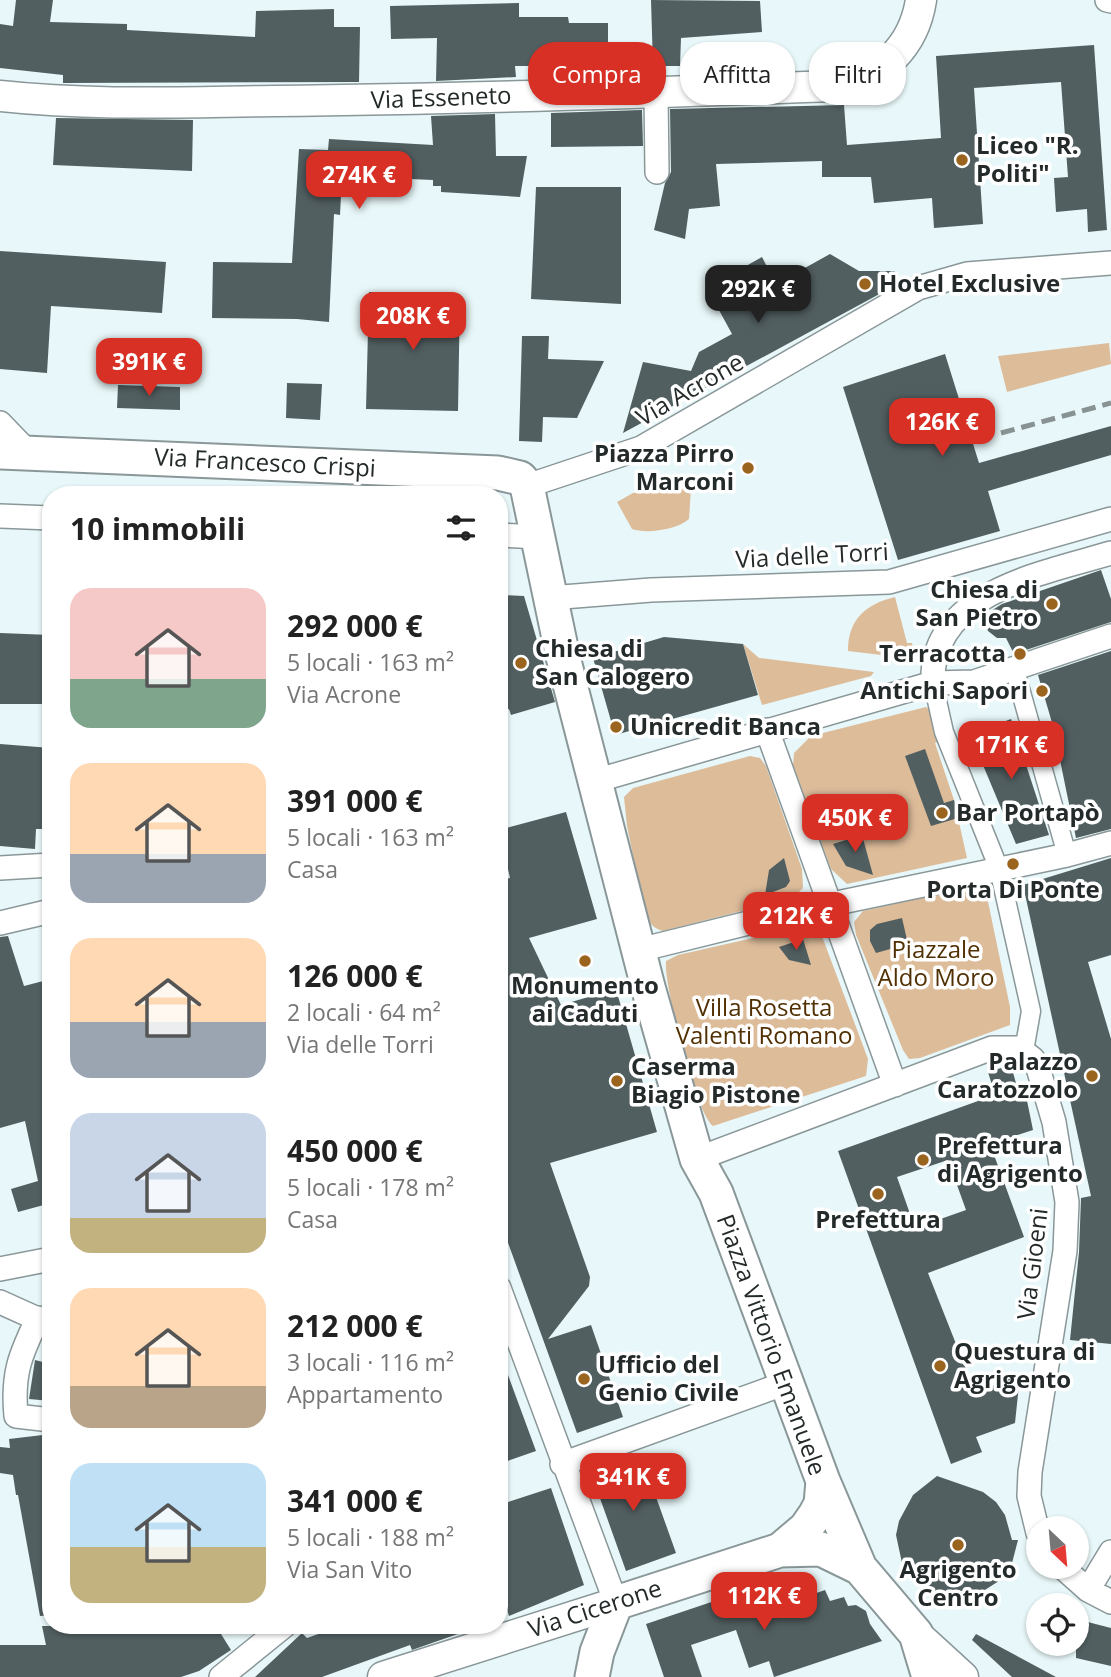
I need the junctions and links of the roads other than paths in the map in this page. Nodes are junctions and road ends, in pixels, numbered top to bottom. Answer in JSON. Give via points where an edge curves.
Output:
{"nodes":[{"id":1,"x":921,"y":0,"type":"edge"},
{"id":2,"x":666,"y":93,"type":"edge"},
{"id":3,"x":0,"y":96,"type":"edge"},
{"id":4,"x":528,"y":97,"type":"edge"},
{"id":5,"x":656,"y":105,"type":"edge"},
{"id":6,"x":657,"y":172,"type":"dead end"},
{"id":7,"x":1111,"y":264,"type":"edge"},
{"id":8,"x":0,"y":423,"type":"edge"},
{"id":9,"x":14,"y":452,"type":"edge"},
{"id":10,"x":527,"y":486,"type":"junction"},
{"id":11,"x":0,"y":516,"type":"edge"},
{"id":12,"x":42,"y":518,"type":"edge"},
{"id":13,"x":1111,"y":519,"type":"edge"},
{"id":14,"x":508,"y":535,"type":"edge"},
{"id":15,"x":540,"y":537,"type":"junction"},
{"id":16,"x":1111,"y":553,"type":"edge"},
{"id":17,"x":550,"y":598,"type":"junction"},
{"id":18,"x":1111,"y":636,"type":"edge"},
{"id":19,"x":1015,"y":671,"type":"junction"},
{"id":20,"x":933,"y":683,"type":"junction"},
{"id":21,"x":767,"y":730,"type":"junction"},
{"id":22,"x":595,"y":782,"type":"junction"},
{"id":23,"x":1111,"y":843,"type":"edge"},
{"id":24,"x":1067,"y":855,"type":"junction"},
{"id":25,"x":42,"y":866,"type":"edge"},
{"id":26,"x":0,"y":868,"type":"edge"},
{"id":27,"x":999,"y":869,"type":"junction"},
{"id":28,"x":831,"y":904,"type":"junction"},
{"id":29,"x":42,"y":913,"type":"edge"},
{"id":30,"x":0,"y":923,"type":"edge"},
{"id":31,"x":639,"y":950,"type":"junction"},
{"id":32,"x":1024,"y":1051,"type":"junction"},
{"id":33,"x":895,"y":1085,"type":"junction"},
{"id":34,"x":696,"y":1158,"type":"junction"},
{"id":35,"x":42,"y":1261,"type":"edge"},
{"id":36,"x":0,"y":1269,"type":"edge"},
{"id":37,"x":0,"y":1302,"type":"edge"},
{"id":38,"x":508,"y":1313,"type":"edge"},
{"id":39,"x":42,"y":1321,"type":"edge"},
{"id":40,"x":42,"y":1325,"type":"edge"},
{"id":41,"x":786,"y":1382,"type":"junction"},
{"id":42,"x":42,"y":1419,"type":"edge"},
{"id":43,"x":562,"y":1464,"type":"junction"},
{"id":44,"x":823,"y":1481,"type":"junction"},
{"id":45,"x":1034,"y":1516,"type":"edge"},
{"id":46,"x":780,"y":1550,"type":"junction"},
{"id":47,"x":1111,"y":1552,"type":"edge"},
{"id":48,"x":860,"y":1568,"type":"junction"},
{"id":49,"x":687,"y":1579,"type":"joint"},
{"id":50,"x":1075,"y":1579,"type":"edge"},
{"id":51,"x":1087,"y":1590,"type":"junction"},
{"id":52,"x":1111,"y":1602,"type":"edge"},
{"id":53,"x":615,"y":1603,"type":"junction"},
{"id":54,"x":274,"y":1634,"type":"edge"},
{"id":55,"x":916,"y":1634,"type":"junction"},
{"id":56,"x":221,"y":1677,"type":"edge"},
{"id":57,"x":383,"y":1677,"type":"edge"},
{"id":58,"x":592,"y":1677,"type":"edge"},
{"id":59,"x":929,"y":1677,"type":"edge"},
{"id":60,"x":962,"y":1677,"type":"edge"}],
"edges":[{"from":1,"to":2,"type":"street","name":"Via Esseneto","via":[[917,23],[895,57],[861,80],[835,86]]},
{"from":3,"to":4,"type":"street","name":"Via Esseneto","via":[[133,103]]},
{"from":5,"to":6,"type":"street"},
{"from":7,"to":10,"type":"street","name":"Via Acrone","via":[[967,274],[918,288],[641,448]]},
{"from":8,"to":9,"type":"street"},
{"from":9,"to":10,"type":"main road","name":"Via Francesco Crispi","via":[[498,473],[520,478]]},
{"from":10,"to":15,"type":"main road"},
{"from":11,"to":12,"type":"street"},
{"from":13,"to":17,"type":"street","name":"Via delle Torri","via":[[889,582]]},
{"from":14,"to":15,"type":"street"},
{"from":15,"to":17,"type":"main road"},
{"from":16,"to":20,"type":"street","via":[[1011,583],[976,602],[937,652]]},
{"from":17,"to":22,"type":"main road"},
{"from":18,"to":19,"type":"street"},
{"from":19,"to":20,"type":"street","via":[[974,682]]},
{"from":19,"to":24,"type":"street"},
{"from":20,"to":21,"type":"street"},
{"from":20,"to":27,"type":"street","via":[[944,732]]},
{"from":21,"to":22,"type":"street"},
{"from":21,"to":28,"type":"street"},
{"from":22,"to":31,"type":"main road"},
{"from":23,"to":24,"type":"street"},
{"from":24,"to":27,"type":"street"},
{"from":25,"to":26,"type":"street"},
{"from":27,"to":28,"type":"street"},
{"from":27,"to":32,"type":"street","via":[[1031,1011]]},
{"from":28,"to":31,"type":"street"},
{"from":28,"to":33,"type":"street"},
{"from":29,"to":30,"type":"street"},
{"from":31,"to":34,"type":"main road"},
{"from":32,"to":33,"type":"street","via":[[1010,1046],[992,1048]]},
{"from":32,"to":45,"type":"street","name":"Via Gioeni","via":[[1033,1059],[1054,1122],[1067,1202],[1065,1251],[1030,1472]]},
{"from":33,"to":34,"type":"street"},
{"from":34,"to":41,"type":"main road","name":"Piazza Vittorio Emanuele","via":[[716,1192]]},
{"from":35,"to":36,"type":"street"},
{"from":37,"to":39,"type":"street"},
{"from":38,"to":43,"type":"street"},
{"from":40,"to":42,"type":"street","via":[[18,1359],[13,1387],[16,1416]]},
{"from":41,"to":43,"type":"street"},
{"from":41,"to":44,"type":"main road","name":"Piazza Vittorio Emanuele"},
{"from":43,"to":53,"type":"street"},
{"from":44,"to":46,"type":"main road","name":"Piazza Vittorio Emanuele","via":[[815,1515]]},
{"from":44,"to":48,"type":"main road"},
{"from":46,"to":48,"type":"main road","via":[[821,1549]]},
{"from":46,"to":49,"type":"main road","name":"Piazza Vittorio Emanuele"},
{"from":47,"to":51,"type":"street"},
{"from":48,"to":55,"type":"main road"},
{"from":49,"to":53,"type":"main road","name":"Via Cicerone"},
{"from":50,"to":51,"type":"street"},
{"from":51,"to":52,"type":"street"},
{"from":53,"to":57,"type":"street","name":"Via Cicerone"},
{"from":53,"to":58,"type":"main road"},
{"from":54,"to":56,"type":"street"},
{"from":55,"to":59,"type":"main road"},
{"from":55,"to":60,"type":"street"}]}
